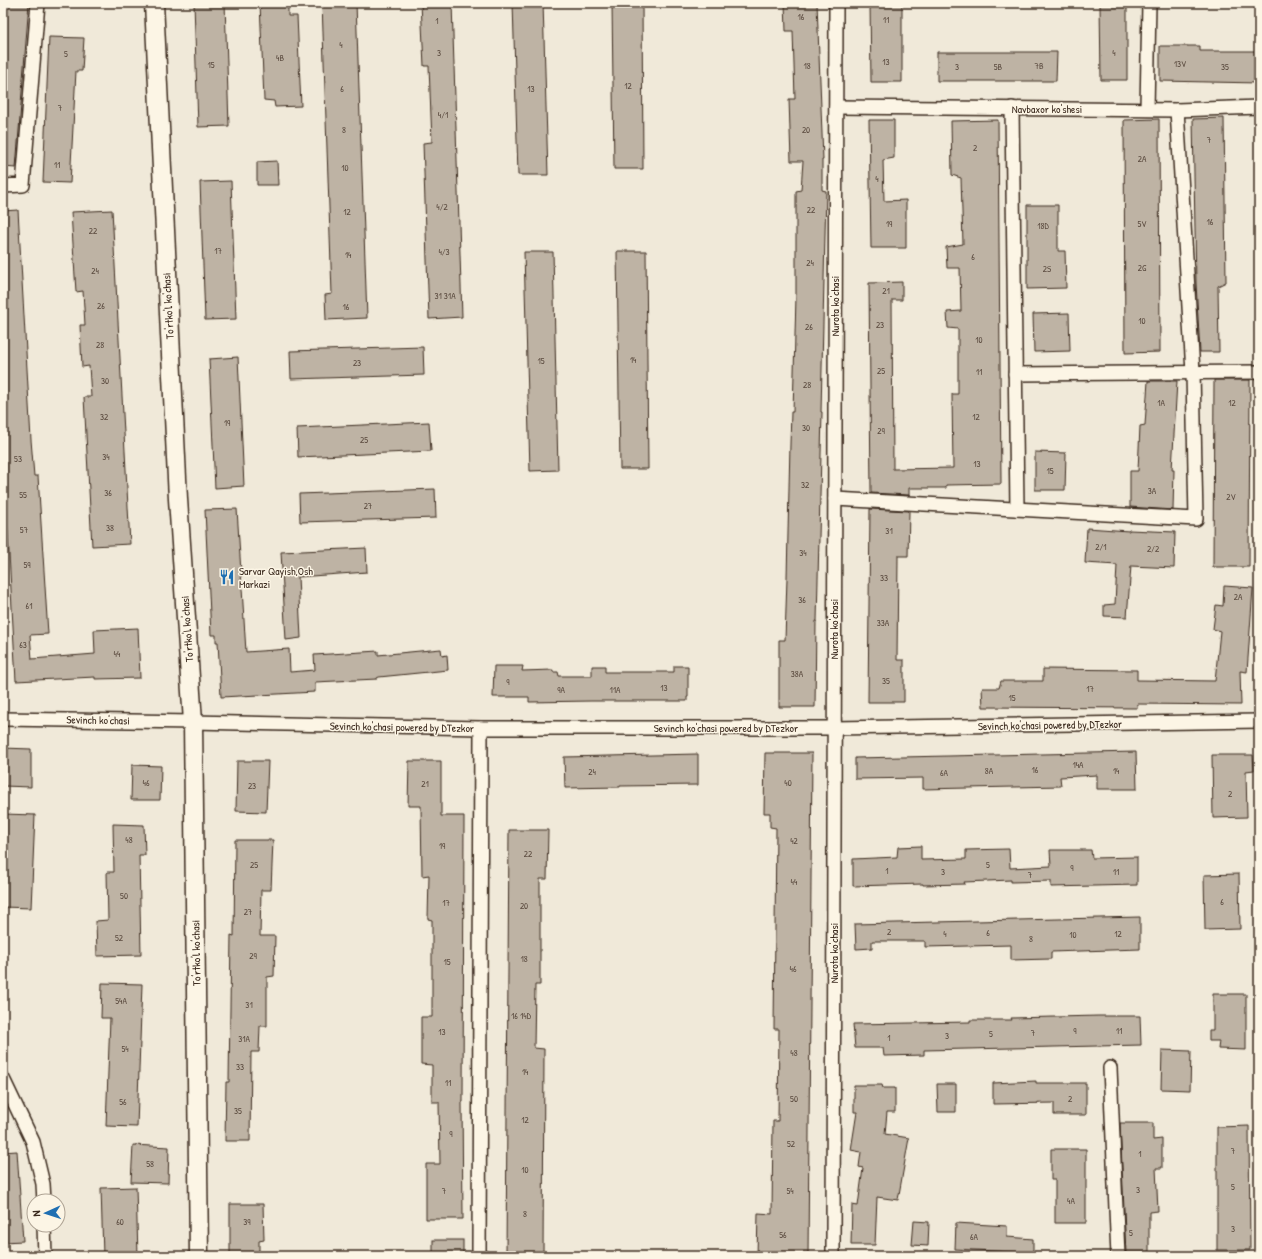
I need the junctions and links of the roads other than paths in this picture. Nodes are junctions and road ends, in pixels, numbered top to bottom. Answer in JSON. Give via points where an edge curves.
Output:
{"nodes":[{"id":1,"x":38,"y":3,"type":"edge"},
{"id":2,"x":154,"y":3,"type":"edge"},
{"id":3,"x":836,"y":3,"type":"edge"},
{"id":4,"x":1149,"y":3,"type":"edge"},
{"id":5,"x":836,"y":107,"type":"junction"},
{"id":6,"x":1259,"y":107,"type":"edge"},
{"id":7,"x":1012,"y":108,"type":"junction"},
{"id":8,"x":1147,"y":110,"type":"junction"},
{"id":9,"x":1177,"y":110,"type":"junction"},
{"id":10,"x":3,"y":186,"type":"edge"},
{"id":11,"x":1193,"y":372,"type":"junction"},
{"id":12,"x":1259,"y":372,"type":"edge"},
{"id":13,"x":1015,"y":374,"type":"junction"},
{"id":14,"x":835,"y":499,"type":"junction"},
{"id":15,"x":1017,"y":509,"type":"junction"},
{"id":16,"x":3,"y":719,"type":"edge"},
{"id":17,"x":1259,"y":721,"type":"edge"},
{"id":18,"x":193,"y":722,"type":"junction"},
{"id":19,"x":481,"y":728,"type":"junction"},
{"id":20,"x":834,"y":728,"type":"junction"},
{"id":21,"x":1110,"y":1068,"type":"dead end"},
{"id":22,"x":3,"y":1079,"type":"edge"},
{"id":23,"x":44,"y":1193,"type":"edge"},
{"id":24,"x":44,"y":1233,"type":"edge"},
{"id":25,"x":45,"y":1256,"type":"edge"},
{"id":26,"x":199,"y":1256,"type":"edge"},
{"id":27,"x":479,"y":1256,"type":"edge"},
{"id":28,"x":833,"y":1256,"type":"edge"},
{"id":29,"x":1118,"y":1256,"type":"edge"}],
"edges":[{"from":1,"to":10,"type":"street","via":[[23,185]]},
{"from":2,"to":18,"type":"street","name":"To'rtko'l ko'chasi","via":[[178,498]]},
{"from":3,"to":5,"type":"street","name":"Nurota ko'chasi"},
{"from":4,"to":8,"type":"street"},
{"from":5,"to":7,"type":"street","name":"Navbaxor ko'shesi"},
{"from":5,"to":14,"type":"street","name":"Nurota ko'chasi"},
{"from":6,"to":9,"type":"street","name":"Navbaxor ko'shesi"},
{"from":7,"to":8,"type":"street","name":"Navbaxor ko'shesi"},
{"from":7,"to":13,"type":"street"},
{"from":8,"to":9,"type":"street","name":"Navbaxor ko'shesi"},
{"from":9,"to":11,"type":"street"},
{"from":11,"to":12,"type":"street"},
{"from":11,"to":13,"type":"street"},
{"from":11,"to":15,"type":"street","via":[[1196,519]]},
{"from":13,"to":15,"type":"street"},
{"from":14,"to":15,"type":"street"},
{"from":14,"to":20,"type":"street","name":"Nurota ko'chasi"},
{"from":16,"to":18,"type":"street","name":"Sevinch ko'chasi"},
{"from":17,"to":20,"type":"street","name":"Sevinch ko'chasi powered by DTezkor"},
{"from":18,"to":19,"type":"street","name":"Sevinch ko'chasi powered by DTezkor"},
{"from":18,"to":26,"type":"street","name":"To'rtko'l ko'chasi"},
{"from":19,"to":20,"type":"street","name":"Sevinch ko'chasi powered by DTezkor"},
{"from":19,"to":27,"type":"street"},
{"from":20,"to":28,"type":"street","name":"Nurota ko'chasi"},
{"from":21,"to":29,"type":"street"},
{"from":22,"to":23,"type":"street","via":[[33,1142]]},
{"from":24,"to":25,"type":"street"}]}
